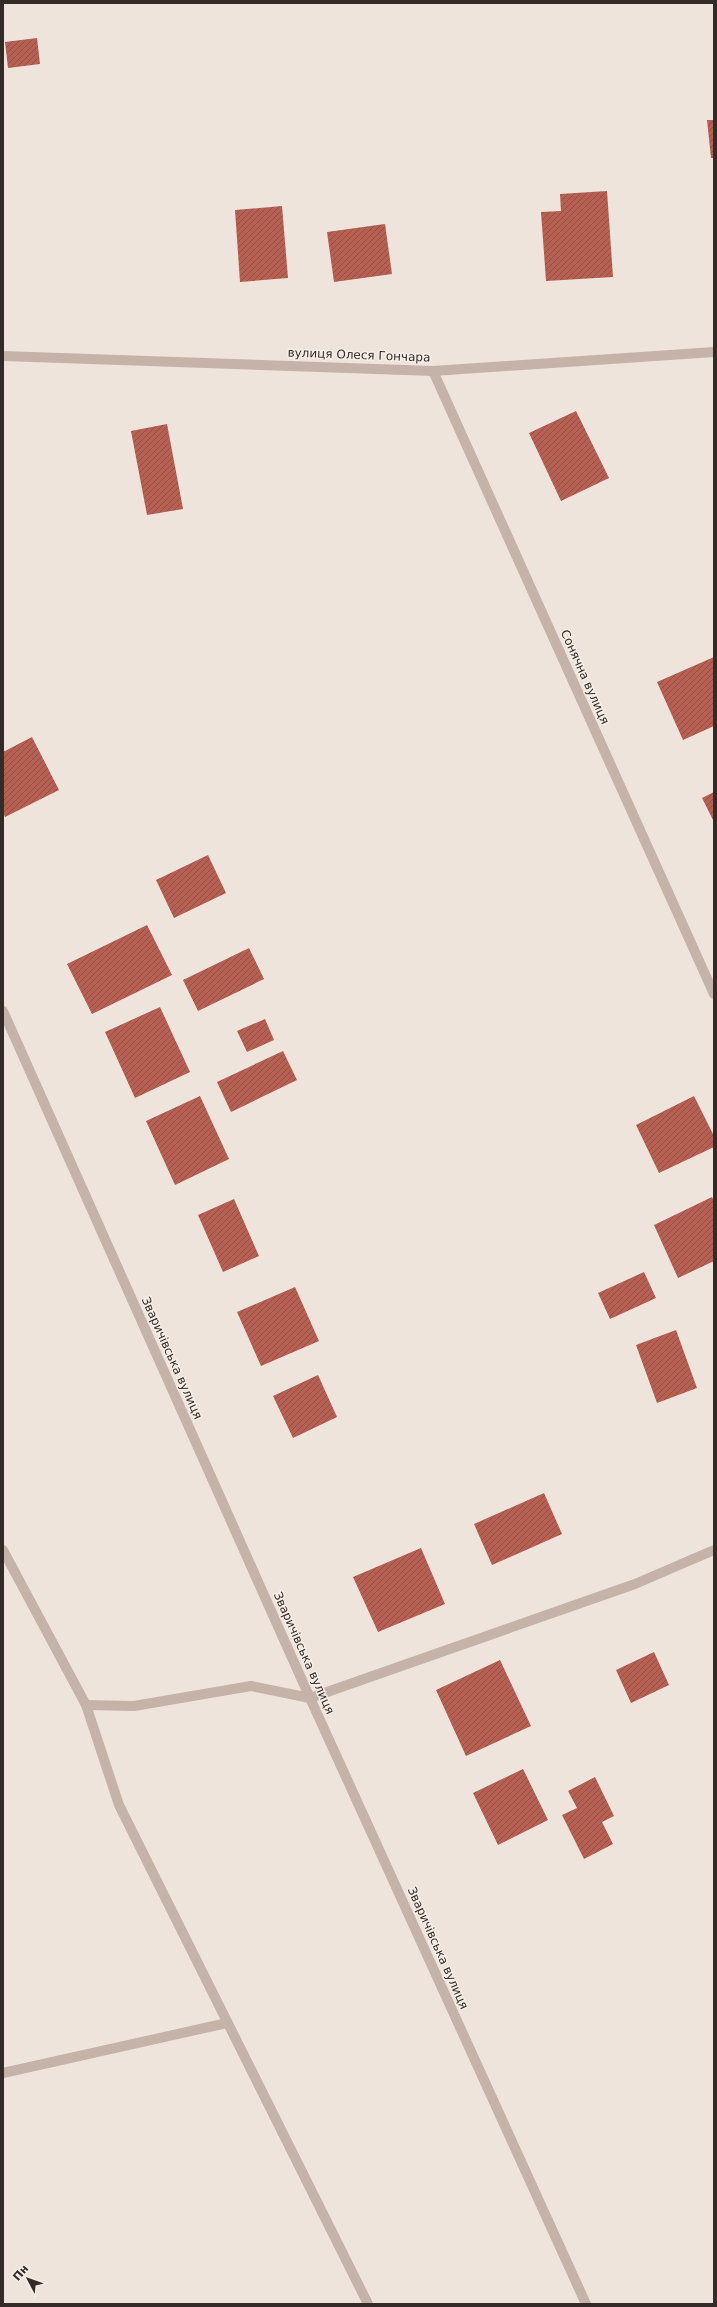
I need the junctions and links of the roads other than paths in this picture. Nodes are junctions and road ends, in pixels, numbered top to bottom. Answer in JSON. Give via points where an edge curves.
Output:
{"nodes":[{"id":1,"x":714,"y":352,"type":"edge"},
{"id":2,"x":3,"y":356,"type":"edge"},
{"id":3,"x":433,"y":371,"type":"junction"},
{"id":4,"x":714,"y":994,"type":"edge"},
{"id":5,"x":3,"y":1012,"type":"edge"},
{"id":6,"x":3,"y":1550,"type":"edge"},
{"id":7,"x":714,"y":1550,"type":"edge"},
{"id":8,"x":310,"y":1698,"type":"junction"},
{"id":9,"x":86,"y":1705,"type":"junction"},
{"id":10,"x":227,"y":2023,"type":"junction"},
{"id":11,"x":3,"y":2073,"type":"edge"},
{"id":12,"x":368,"y":2304,"type":"edge"},
{"id":13,"x":586,"y":2304,"type":"edge"}],
"edges":[{"from":1,"to":3,"type":"street","name":"вулиця Олеся Гончара"},
{"from":2,"to":3,"type":"street","name":"вулиця Олеся Гончара"},
{"from":3,"to":4,"type":"street","name":"Сонячна вулиця"},
{"from":5,"to":8,"type":"street","name":"Зваричівська вулиця"},
{"from":6,"to":9,"type":"street"},
{"from":7,"to":8,"type":"street","via":[[635,1584]]},
{"from":8,"to":9,"type":"street","via":[[251,1686],[134,1706]]},
{"from":8,"to":13,"type":"street","name":"Зваричівська вулиця"},
{"from":9,"to":10,"type":"street","via":[[118,1805]]},
{"from":10,"to":11,"type":"street"},
{"from":10,"to":12,"type":"street"}]}
